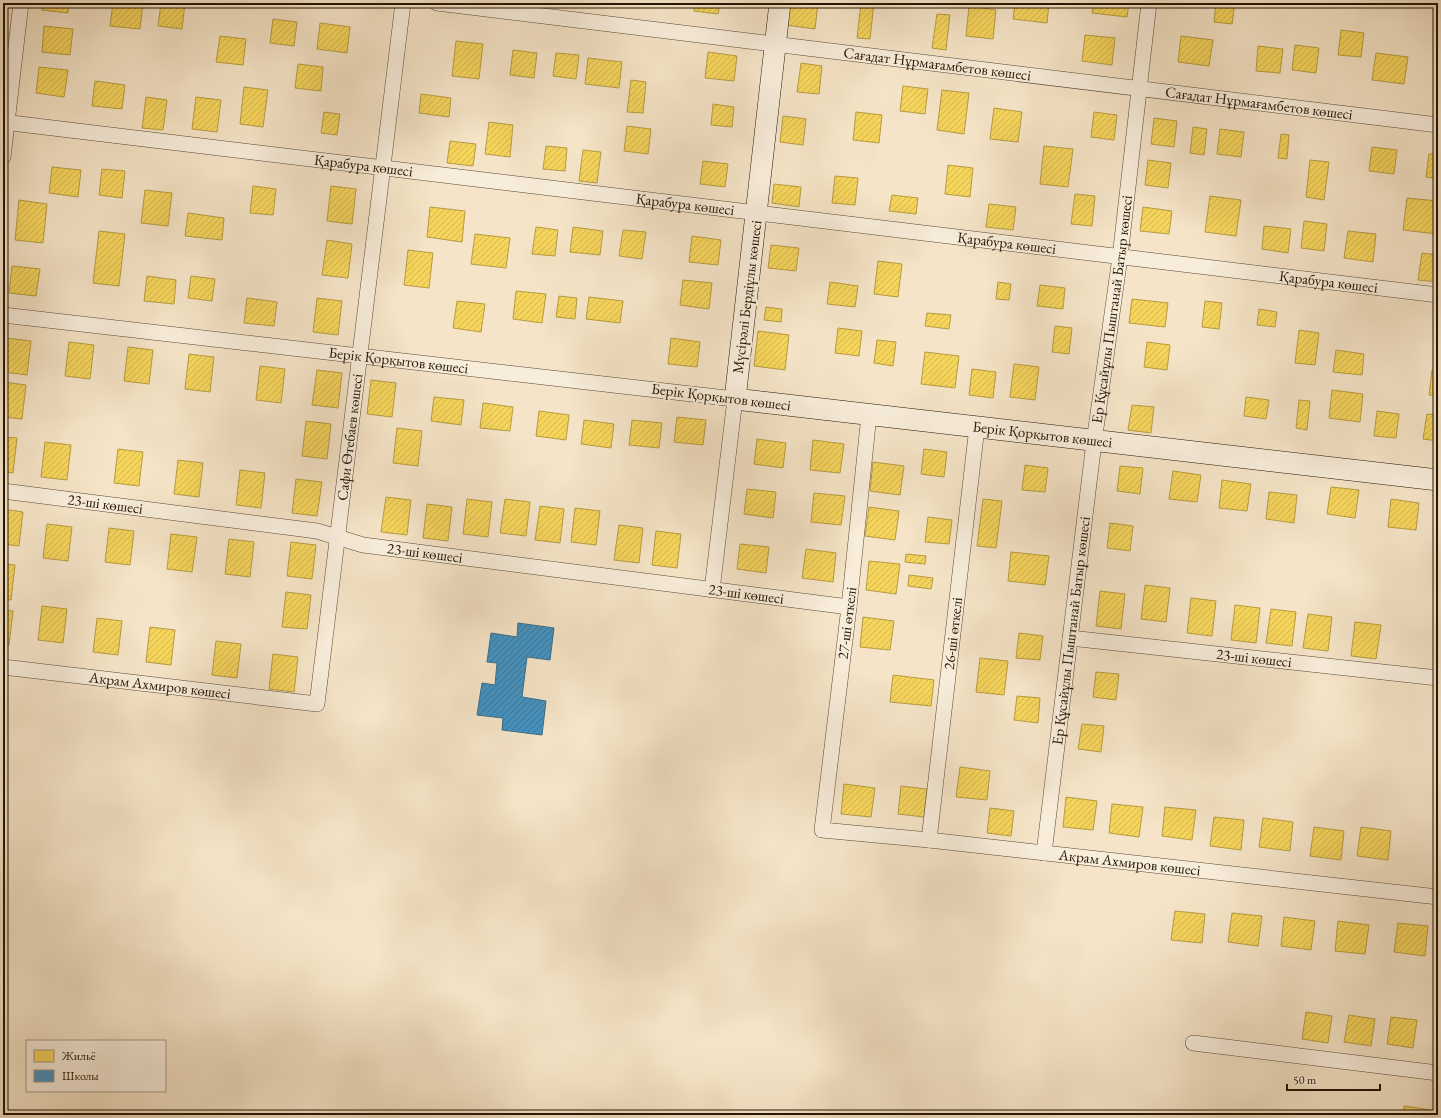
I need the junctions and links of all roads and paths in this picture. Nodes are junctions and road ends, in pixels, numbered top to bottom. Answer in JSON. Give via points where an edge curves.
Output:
{"nodes":[{"id":1,"x":21,"y":3,"type":"edge"},
{"id":2,"x":403,"y":3,"type":"edge"},
{"id":3,"x":437,"y":3,"type":"edge"},
{"id":4,"x":780,"y":3,"type":"edge"},
{"id":5,"x":1149,"y":3,"type":"edge"},
{"id":6,"x":775,"y":44,"type":"junction"},
{"id":7,"x":1139,"y":88,"type":"junction"},
{"id":8,"x":5,"y":123,"type":"edge"},
{"id":9,"x":1438,"y":125,"type":"edge"},
{"id":10,"x":3,"y":157,"type":"edge"},
{"id":11,"x":384,"y":168,"type":"junction"},
{"id":12,"x":756,"y":213,"type":"junction"},
{"id":13,"x":1120,"y":256,"type":"junction"},
{"id":14,"x":1438,"y":295,"type":"edge"},
{"id":15,"x":3,"y":315,"type":"edge"},
{"id":16,"x":361,"y":356,"type":"junction"},
{"id":17,"x":735,"y":399,"type":"junction"},
{"id":18,"x":869,"y":415,"type":"junction"},
{"id":19,"x":977,"y":427,"type":"junction"},
{"id":20,"x":1094,"y":442,"type":"junction"},
{"id":21,"x":1438,"y":480,"type":"edge"},
{"id":22,"x":3,"y":491,"type":"edge"},
{"id":23,"x":337,"y":537,"type":"junction"},
{"id":24,"x":712,"y":590,"type":"junction"},
{"id":25,"x":849,"y":607,"type":"junction"},
{"id":26,"x":1070,"y":638,"type":"junction"},
{"id":27,"x":3,"y":667,"type":"edge"},
{"id":28,"x":1438,"y":678,"type":"edge"},
{"id":29,"x":317,"y":704,"type":"joint"},
{"id":30,"x":822,"y":830,"type":"joint"},
{"id":31,"x":929,"y":840,"type":"junction"},
{"id":32,"x":1044,"y":853,"type":"junction"},
{"id":33,"x":1438,"y":897,"type":"edge"},
{"id":34,"x":1192,"y":1043,"type":"dead end"},
{"id":35,"x":1438,"y":1073,"type":"edge"}],
"edges":[{"from":1,"to":8,"type":"street"},
{"from":2,"to":11,"type":"street","name":"Сафи Өтебаев көшесі"},
{"from":3,"to":6,"type":"street","name":"Сағадат Нұрмағамбетов көшесі"},
{"from":4,"to":6,"type":"street","name":"Мүсірәлі Бердіұлы көшесі"},
{"from":5,"to":7,"type":"street","name":"Ер Құсайұлы Пыштанай Батыр көшесі"},
{"from":6,"to":7,"type":"street","name":"Сағадат Нұрмағамбетов көшесі"},
{"from":6,"to":12,"type":"street","name":"Мүсірәлі Бердіұлы көшесі"},
{"from":7,"to":9,"type":"street","name":"Сағадат Нұрмағамбетов көшесі"},
{"from":7,"to":13,"type":"street","name":"Ер Құсайұлы Пыштанай Батыр көшесі"},
{"from":8,"to":10,"type":"street"},
{"from":8,"to":11,"type":"street","name":"Қарабура көшесі"},
{"from":11,"to":12,"type":"street","name":"Қарабура көшесі"},
{"from":11,"to":16,"type":"street","name":"Сафи Өтебаев көшесі"},
{"from":12,"to":13,"type":"street","name":"Қарабура көшесі"},
{"from":12,"to":17,"type":"street","name":"Мүсірәлі Бердіұлы көшесі"},
{"from":13,"to":14,"type":"street","name":"Қарабура көшесі"},
{"from":13,"to":20,"type":"street","name":"Ер Құсайұлы Пыштанай Батыр көшесі"},
{"from":15,"to":16,"type":"street","name":"Берік Қорқытов көшесі"},
{"from":16,"to":17,"type":"street","name":"Берік Қорқытов көшесі"},
{"from":16,"to":23,"type":"street","name":"Сафи Өтебаев көшесі"},
{"from":17,"to":18,"type":"street","name":"Берік Қорқытов көшесі"},
{"from":17,"to":24,"type":"street","name":"Мүсірәлі Бердіұлы көшесі"},
{"from":18,"to":19,"type":"street","name":"Берік Қорқытов көшесі"},
{"from":18,"to":25,"type":"street","name":"27-ші өткелі"},
{"from":19,"to":20,"type":"street","name":"Берік Қорқытов көшесі"},
{"from":19,"to":31,"type":"street","name":"26-ші өткелі"},
{"from":20,"to":21,"type":"street","name":"Берік Қорқытов көшесі"},
{"from":20,"to":26,"type":"street","name":"Ер Құсайұлы Пыштанай Батыр көшесі"},
{"from":22,"to":23,"type":"street","name":"23-шi көшесi","via":[[317,531]]},
{"from":23,"to":24,"type":"street","name":"23-шi көшесi","via":[[363,545]]},
{"from":23,"to":29,"type":"street","name":"Сафи Өтебаев көшесі"},
{"from":24,"to":25,"type":"street","name":"23-шi көшесi"},
{"from":25,"to":30,"type":"street","name":"27-ші өткелі"},
{"from":26,"to":28,"type":"street","name":"23-шi көшесi"},
{"from":26,"to":32,"type":"street","name":"Ер Құсайұлы Пыштанай Батыр көшесі"},
{"from":27,"to":29,"type":"street","name":"Акрам Ахмиров көшесі"},
{"from":30,"to":31,"type":"street","name":"Акрам Ахмиров көшесі"},
{"from":31,"to":32,"type":"street","name":"Акрам Ахмиров көшесі"},
{"from":32,"to":33,"type":"street","name":"Акрам Ахмиров көшесі"},
{"from":34,"to":35,"type":"street"}]}
